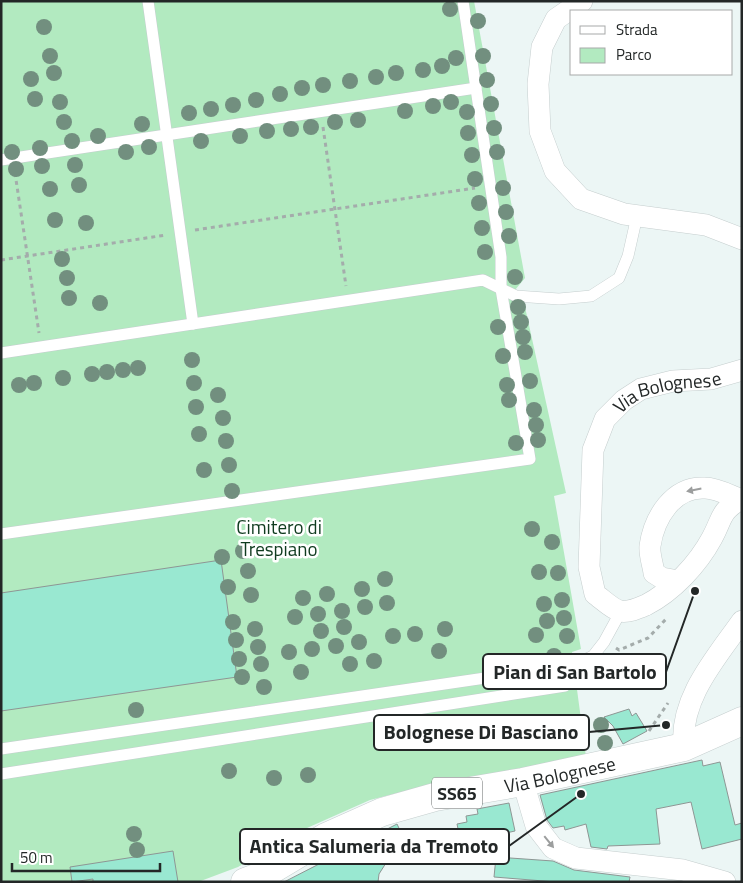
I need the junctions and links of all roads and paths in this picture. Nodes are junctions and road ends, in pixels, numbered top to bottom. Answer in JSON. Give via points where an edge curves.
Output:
{"nodes":[{"id":1,"x":148,"y":1,"type":"edge"},
{"id":2,"x":464,"y":1,"type":"edge"},
{"id":3,"x":582,"y":1,"type":"edge"},
{"id":4,"x":476,"y":88,"type":"junction"},
{"id":5,"x":321,"y":111,"type":"junction"},
{"id":6,"x":167,"y":135,"type":"junction"},
{"id":7,"x":13,"y":158,"type":"junction"},
{"id":8,"x":1,"y":160,"type":"edge"},
{"id":9,"x":490,"y":186,"type":"junction"},
{"id":10,"x":335,"y":209,"type":"junction"},
{"id":11,"x":636,"y":216,"type":"junction"},
{"id":12,"x":180,"y":232,"type":"junction"},
{"id":13,"x":742,"y":239,"type":"edge"},
{"id":14,"x":28,"y":256,"type":"junction"},
{"id":15,"x":1,"y":260,"type":"edge"},
{"id":16,"x":501,"y":289,"type":"junction"},
{"id":17,"x":348,"y":301,"type":"junction"},
{"id":18,"x":193,"y":324,"type":"junction"},
{"id":19,"x":42,"y":347,"type":"junction"},
{"id":20,"x":1,"y":353,"type":"edge"},
{"id":21,"x":742,"y":370,"type":"edge"},
{"id":22,"x":741,"y":500,"type":"edge"},
{"id":23,"x":1,"y":534,"type":"edge"},
{"id":24,"x":678,"y":582,"type":"junction"},
{"id":25,"x":621,"y":611,"type":"junction"},
{"id":26,"x":672,"y":612,"type":"dead end"},
{"id":27,"x":742,"y":621,"type":"edge"},
{"id":28,"x":604,"y":642,"type":"junction"},
{"id":29,"x":565,"y":686,"type":"dead end"},
{"id":30,"x":742,"y":721,"type":"edge"},
{"id":31,"x":684,"y":747,"type":"junction"},
{"id":32,"x":1,"y":749,"type":"edge"},
{"id":33,"x":1,"y":774,"type":"edge"},
{"id":34,"x":523,"y":782,"type":"junction"},
{"id":35,"x":245,"y":882,"type":"edge"},
{"id":36,"x":725,"y":882,"type":"edge"}],
"edges":[{"from":1,"to":6,"type":"lane"},
{"from":2,"to":4,"type":"lane"},
{"from":3,"to":11,"type":"street","via":[[556,19],[542,47],[538,84],[540,131],[555,171],[581,199]]},
{"from":4,"to":5,"type":"lane"},
{"from":4,"to":9,"type":"lane"},
{"from":5,"to":6,"type":"lane"},
{"from":5,"to":10,"type":"path"},
{"from":6,"to":7,"type":"lane"},
{"from":6,"to":12,"type":"lane"},
{"from":7,"to":8,"type":"lane"},
{"from":7,"to":14,"type":"path"},
{"from":9,"to":10,"type":"path"},
{"from":9,"to":16,"type":"lane","via":[[501,257]]},
{"from":10,"to":12,"type":"path"},
{"from":10,"to":17,"type":"path"},
{"from":11,"to":13,"type":"street","via":[[706,225]]},
{"from":11,"to":16,"type":"lane","via":[[628,256],[619,278],[591,296],[559,299],[516,296]]},
{"from":12,"to":14,"type":"path"},
{"from":12,"to":18,"type":"lane"},
{"from":14,"to":15,"type":"path"},
{"from":14,"to":19,"type":"path"},
{"from":16,"to":17,"type":"lane","via":[[483,280]]},
{"from":16,"to":23,"type":"lane","via":[[530,459]]},
{"from":17,"to":18,"type":"lane"},
{"from":18,"to":19,"type":"lane"},
{"from":19,"to":20,"type":"lane"},
{"from":21,"to":25,"type":"street","name":"Via Bolognese","via":[[711,379],[674,381],[641,388],[605,419],[593,450],[589,567],[595,594]]},
{"from":22,"to":24,"type":"street","via":[[729,506],[721,516],[713,537]]},
{"from":22,"to":24,"type":"street","one_way":true,"via":[[705,488],[679,493],[666,505],[655,527],[650,548],[654,573]]},
{"from":24,"to":25,"type":"street","via":[[636,610]]},
{"from":25,"to":28,"type":"lane"},
{"from":26,"to":28,"type":"path","via":[[648,638],[619,650]]},
{"from":27,"to":31,"type":"street","via":[[697,688],[682,731]]},
{"from":28,"to":32,"type":"lane","via":[[593,656],[574,665]]},
{"from":29,"to":33,"type":"lane"},
{"from":30,"to":31,"type":"main road","name":"Via Bolognese","number":"SS65"},
{"from":31,"to":34,"type":"main road","name":"Via Bolognese","number":"SS65"},
{"from":34,"to":35,"type":"main road","name":"Via Bolognese","number":"SS65","via":[[435,797],[382,812],[326,837]]},
{"from":34,"to":36,"type":"street","one_way":true,"via":[[536,826],[553,848],[576,858],[683,870]]}]}
